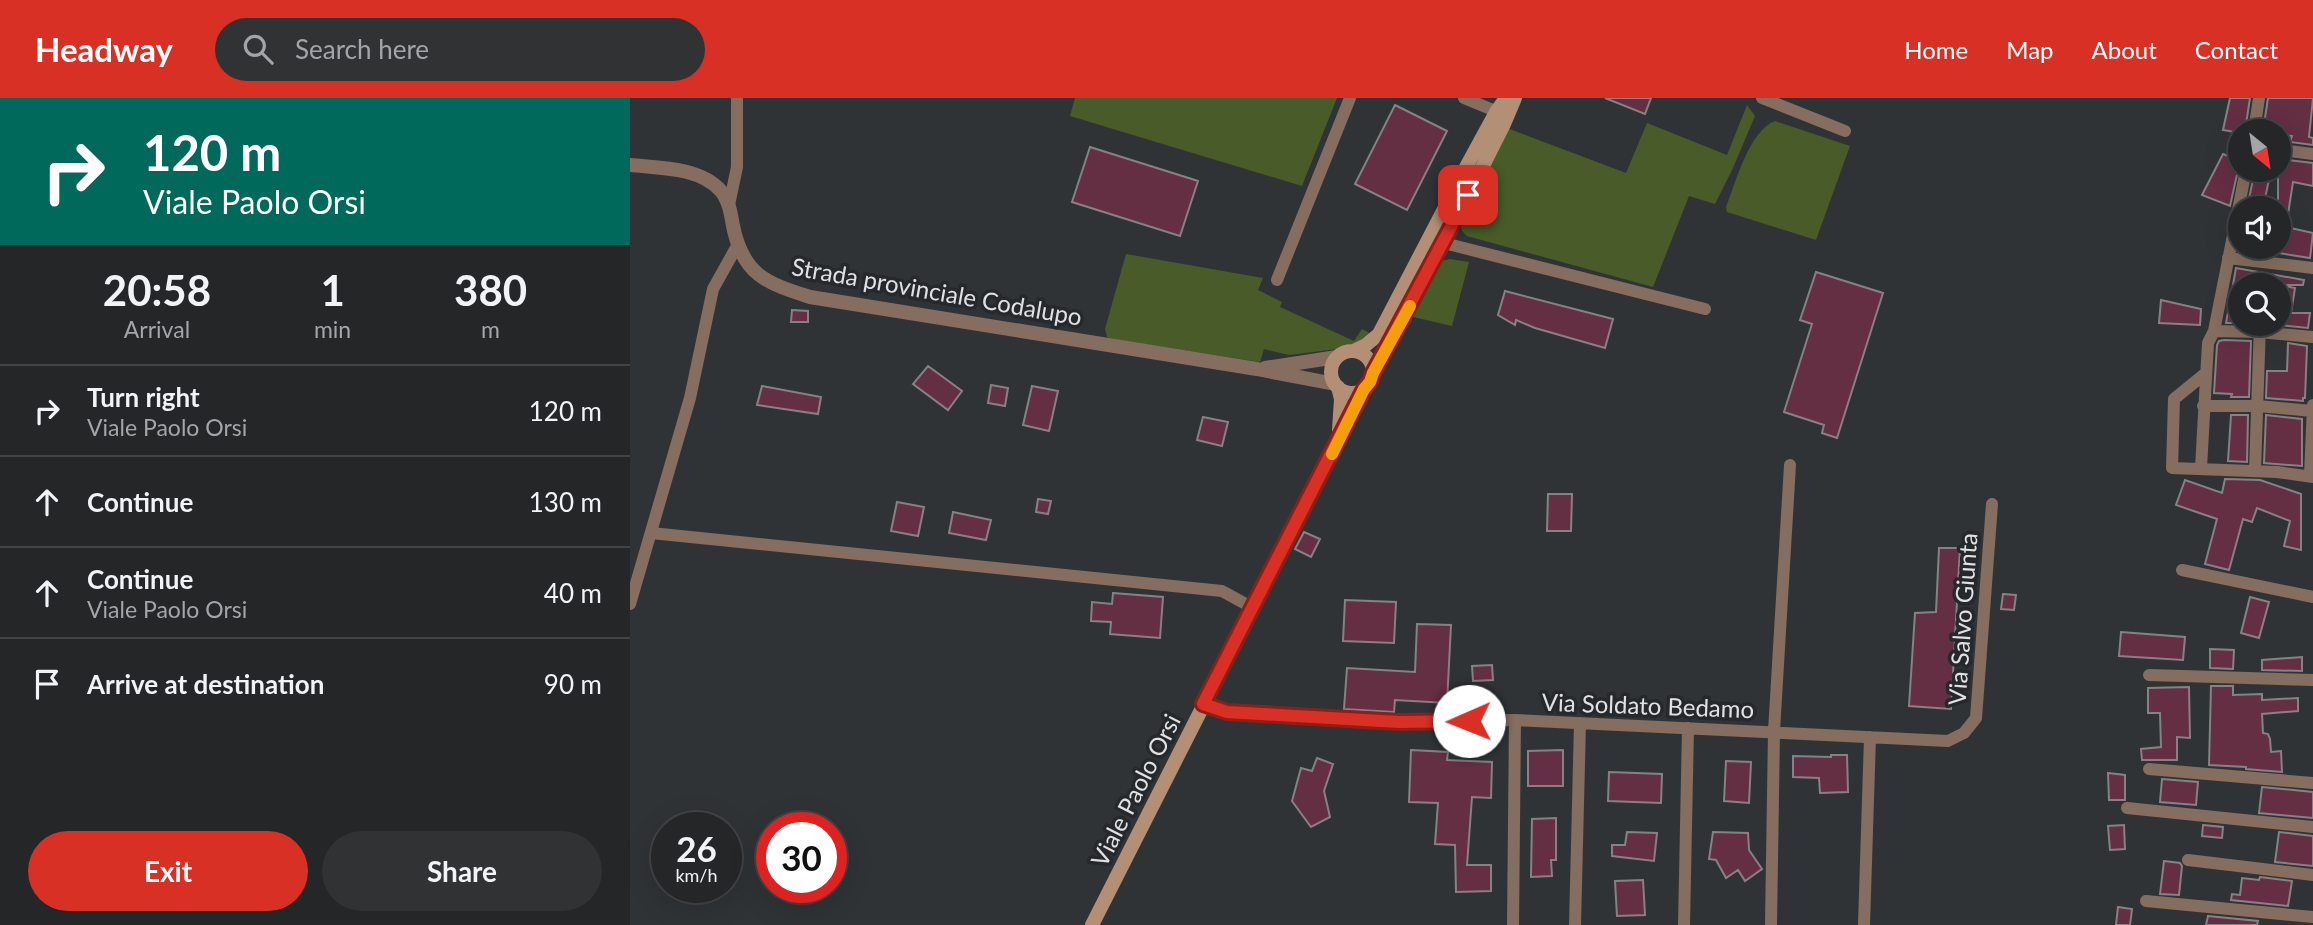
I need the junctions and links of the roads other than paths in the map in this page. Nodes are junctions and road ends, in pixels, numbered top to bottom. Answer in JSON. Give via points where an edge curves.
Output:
{"nodes":[{"id":1,"x":737,"y":98,"type":"edge"},
{"id":2,"x":1350,"y":98,"type":"edge"},
{"id":3,"x":1464,"y":98,"type":"edge"},
{"id":4,"x":1506,"y":98,"type":"edge"},
{"id":5,"x":1516,"y":98,"type":"edge"},
{"id":6,"x":1762,"y":98,"type":"edge"},
{"id":7,"x":2259,"y":98,"type":"edge"},
{"id":8,"x":1502,"y":114,"type":"junction"},
{"id":9,"x":2256,"y":119,"type":"edge"},
{"id":10,"x":1845,"y":131,"type":"dead end"},
{"id":11,"x":2291,"y":151,"type":"edge"},
{"id":12,"x":2313,"y":154,"type":"edge"},
{"id":13,"x":630,"y":165,"type":"edge"},
{"id":14,"x":1465,"y":169,"type":"junction"},
{"id":15,"x":729,"y":205,"type":"junction"},
{"id":16,"x":1444,"y":243,"type":"junction"},
{"id":17,"x":737,"y":246,"type":"junction"},
{"id":18,"x":2228,"y":258,"type":"edge"},
{"id":19,"x":2236,"y":259,"type":"edge"},
{"id":20,"x":2313,"y":268,"type":"edge"},
{"id":21,"x":1277,"y":279,"type":"dead end"},
{"id":22,"x":1705,"y":309,"type":"dead end"},
{"id":23,"x":1388,"y":316,"type":"junction"},
{"id":24,"x":2228,"y":330,"type":"edge"},
{"id":25,"x":2214,"y":331,"type":"junction"},
{"id":26,"x":2291,"y":333,"type":"edge"},
{"id":27,"x":2260,"y":336,"type":"edge"},
{"id":28,"x":2313,"y":337,"type":"edge"},
{"id":29,"x":1353,"y":351,"type":"junction"},
{"id":30,"x":1337,"y":357,"type":"junction"},
{"id":31,"x":1257,"y":369,"type":"junction"},
{"id":32,"x":1373,"y":373,"type":"junction"},
{"id":33,"x":2206,"y":373,"type":"junction"},
{"id":34,"x":1336,"y":386,"type":"junction"},
{"id":35,"x":1364,"y":389,"type":"junction"},
{"id":36,"x":2203,"y":405,"type":"junction"},
{"id":37,"x":2258,"y":406,"type":"junction"},
{"id":38,"x":2312,"y":408,"type":"edge"},
{"id":39,"x":1333,"y":452,"type":"junction"},
{"id":40,"x":1790,"y":465,"type":"dead end"},
{"id":41,"x":2201,"y":468,"type":"junction"},
{"id":42,"x":2255,"y":470,"type":"junction"},
{"id":43,"x":2312,"y":476,"type":"edge"},
{"id":44,"x":1992,"y":504,"type":"dead end"},
{"id":45,"x":652,"y":533,"type":"junction"},
{"id":46,"x":2182,"y":570,"type":"dead end"},
{"id":47,"x":2313,"y":597,"type":"edge"},
{"id":48,"x":630,"y":604,"type":"edge"},
{"id":49,"x":1253,"y":608,"type":"junction"},
{"id":50,"x":2149,"y":675,"type":"dead end"},
{"id":51,"x":2313,"y":680,"type":"edge"},
{"id":52,"x":1203,"y":704,"type":"junction"},
{"id":53,"x":1515,"y":720,"type":"junction"},
{"id":54,"x":1580,"y":723,"type":"junction"},
{"id":55,"x":1688,"y":728,"type":"junction"},
{"id":56,"x":1774,"y":731,"type":"junction"},
{"id":57,"x":1964,"y":733,"type":"joint"},
{"id":58,"x":1870,"y":737,"type":"junction"},
{"id":59,"x":2149,"y":769,"type":"dead end"},
{"id":60,"x":2313,"y":783,"type":"edge"},
{"id":61,"x":2127,"y":808,"type":"dead end"},
{"id":62,"x":2313,"y":827,"type":"edge"},
{"id":63,"x":2188,"y":860,"type":"dead end"},
{"id":64,"x":2313,"y":875,"type":"edge"},
{"id":65,"x":2146,"y":901,"type":"dead end"},
{"id":66,"x":2313,"y":917,"type":"edge"},
{"id":67,"x":1092,"y":925,"type":"edge"},
{"id":68,"x":1513,"y":925,"type":"edge"},
{"id":69,"x":1575,"y":925,"type":"edge"},
{"id":70,"x":1684,"y":925,"type":"edge"},
{"id":71,"x":1771,"y":925,"type":"edge"},
{"id":72,"x":1864,"y":925,"type":"edge"}],
"edges":[{"from":1,"to":15,"type":"street","via":[[737,167]]},
{"from":2,"to":21,"type":"street"},
{"from":3,"to":8,"type":"street"},
{"from":4,"to":8,"type":"main road"},
{"from":5,"to":8,"type":"main road"},
{"from":6,"to":10,"type":"street"},
{"from":7,"to":9,"type":"street"},
{"from":8,"to":14,"type":"main road"},
{"from":8,"to":16,"type":"main road"},
{"from":11,"to":12,"type":"street"},
{"from":13,"to":15,"type":"street","via":[[692,174],[710,182]]},
{"from":14,"to":16,"type":"street","via":[[1459,193],[1441,227]]},
{"from":14,"to":23,"type":"main road"},
{"from":15,"to":17,"type":"street","name":"Strada provinciale Codalupo"},
{"from":16,"to":22,"type":"street"},
{"from":16,"to":23,"type":"street","via":[[1433,248],[1409,292]]},
{"from":16,"to":32,"type":"main road"},
{"from":17,"to":31,"type":"street","name":"Strada provinciale Codalupo","via":[[753,271],[765,280],[810,297]]},
{"from":17,"to":45,"type":"street","via":[[713,289],[690,398]]},
{"from":18,"to":25,"type":"street"},
{"from":19,"to":20,"type":"street"},
{"from":23,"to":29,"type":"main road","via":[[1375,339]]},
{"from":24,"to":25,"type":"street"},
{"from":25,"to":33,"type":"street"},
{"from":26,"to":28,"type":"street"},
{"from":27,"to":37,"type":"street"},
{"from":29,"to":30,"type":"main road"},
{"from":29,"to":32,"type":"main road","via":[[1368,358]]},
{"from":30,"to":31,"type":"street"},
{"from":30,"to":34,"type":"main road","via":[[1331,370]]},
{"from":31,"to":34,"type":"street","name":"Strada provinciale Codalupo"},
{"from":32,"to":35,"type":"main road"},
{"from":33,"to":36,"type":"street"},
{"from":33,"to":41,"type":"street","via":[[2174,398],[2172,468]]},
{"from":34,"to":35,"type":"main road","via":[[1351,393]]},
{"from":34,"to":39,"type":"main road","via":[[1341,414]]},
{"from":35,"to":39,"type":"main road"},
{"from":36,"to":37,"type":"street"},
{"from":36,"to":41,"type":"street"},
{"from":37,"to":38,"type":"street"},
{"from":37,"to":42,"type":"street"},
{"from":38,"to":43,"type":"street"},
{"from":39,"to":49,"type":"main road","name":"Viale Paolo Orsi"},
{"from":40,"to":56,"type":"street"},
{"from":41,"to":42,"type":"street"},
{"from":42,"to":43,"type":"street"},
{"from":44,"to":57,"type":"street","name":"Via Salvo Giunta","via":[[1976,718]]},
{"from":45,"to":48,"type":"street"},
{"from":45,"to":49,"type":"street","via":[[1222,592]]},
{"from":46,"to":47,"type":"street"},
{"from":49,"to":52,"type":"main road","name":"Viale Paolo Orsi"},
{"from":50,"to":51,"type":"street"},
{"from":52,"to":53,"type":"street","name":"Via Soldato Bedamo","via":[[1227,712],[1399,722]]},
{"from":52,"to":67,"type":"main road","name":"Viale Paolo Orsi"},
{"from":53,"to":54,"type":"street","name":"Via Soldato Bedamo"},
{"from":53,"to":68,"type":"street"},
{"from":54,"to":55,"type":"street","name":"Via Soldato Bedamo"},
{"from":54,"to":69,"type":"street"},
{"from":55,"to":56,"type":"street","name":"Via Soldato Bedamo"},
{"from":55,"to":70,"type":"street"},
{"from":56,"to":58,"type":"street","name":"Via Soldato Bedamo"},
{"from":56,"to":71,"type":"street"},
{"from":57,"to":58,"type":"street","name":"Via Soldato Bedamo","via":[[1948,741]]},
{"from":58,"to":72,"type":"street"},
{"from":59,"to":60,"type":"street"},
{"from":61,"to":62,"type":"street"},
{"from":63,"to":64,"type":"street"},
{"from":65,"to":66,"type":"street"}]}
